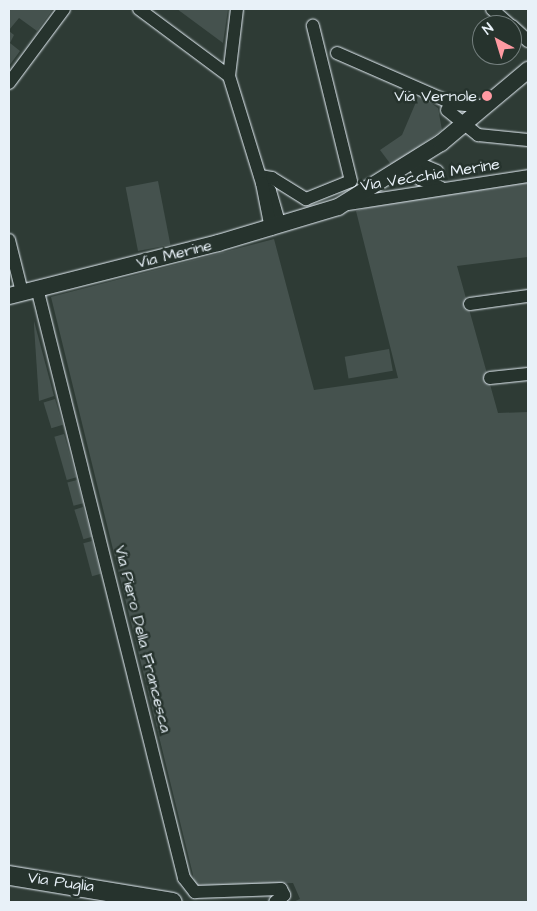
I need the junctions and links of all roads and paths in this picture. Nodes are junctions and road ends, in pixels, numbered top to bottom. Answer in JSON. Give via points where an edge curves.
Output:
{"nodes":[{"id":1,"x":64,"y":9,"type":"edge"},
{"id":2,"x":139,"y":9,"type":"edge"},
{"id":3,"x":237,"y":9,"type":"edge"},
{"id":4,"x":313,"y":26,"type":"dead end"},
{"id":5,"x":337,"y":53,"type":"dead end"},
{"id":6,"x":528,"y":70,"type":"edge"},
{"id":7,"x":229,"y":76,"type":"junction"},
{"id":8,"x":9,"y":83,"type":"edge"},
{"id":9,"x":450,"y":107,"type":"junction"},
{"id":10,"x":486,"y":107,"type":"junction"},
{"id":11,"x":465,"y":124,"type":"junction"},
{"id":12,"x":528,"y":140,"type":"edge"},
{"id":13,"x":443,"y":142,"type":"junction"},
{"id":14,"x":414,"y":161,"type":"junction"},
{"id":15,"x":437,"y":171,"type":"junction"},
{"id":16,"x":528,"y":176,"type":"edge"},
{"id":17,"x":264,"y":184,"type":"junction"},
{"id":18,"x":462,"y":186,"type":"junction"},
{"id":19,"x":445,"y":188,"type":"junction"},
{"id":20,"x":293,"y":193,"type":"junction"},
{"id":21,"x":338,"y":207,"type":"junction"},
{"id":22,"x":276,"y":227,"type":"junction"},
{"id":23,"x":9,"y":240,"type":"edge"},
{"id":24,"x":23,"y":292,"type":"edge"},
{"id":25,"x":528,"y":296,"type":"edge"},
{"id":26,"x":470,"y":304,"type":"dead end"},
{"id":27,"x":528,"y":374,"type":"edge"},
{"id":28,"x":490,"y":378,"type":"dead end"},
{"id":29,"x":9,"y":875,"type":"edge"},
{"id":30,"x":9,"y":887,"type":"edge"},
{"id":31,"x":108,"y":902,"type":"edge"},
{"id":32,"x":172,"y":902,"type":"edge"},
{"id":33,"x":275,"y":902,"type":"edge"}],
"edges":[{"from":1,"to":8,"type":"street"},
{"from":2,"to":7,"type":"street"},
{"from":3,"to":7,"type":"street"},
{"from":4,"to":20,"type":"street","via":[[351,181],[311,199]]},
{"from":5,"to":9,"type":"street","via":[[440,98]]},
{"from":6,"to":10,"type":"main road"},
{"from":7,"to":17,"type":"street"},
{"from":9,"to":10,"type":"street"},
{"from":9,"to":11,"type":"street"},
{"from":9,"to":13,"type":"street"},
{"from":10,"to":11,"type":"main road"},
{"from":11,"to":12,"type":"street","via":[[492,139]]},
{"from":11,"to":13,"type":"main road"},
{"from":13,"to":14,"type":"main road"},
{"from":13,"to":15,"type":"street","via":[[435,156]]},
{"from":14,"to":15,"type":"street"},
{"from":14,"to":19,"type":"street","via":[[420,179]]},
{"from":14,"to":21,"type":"main road"},
{"from":15,"to":18,"type":"street","via":[[448,182]]},
{"from":16,"to":18,"type":"street","name":"Via Vecchia Merine"},
{"from":17,"to":20,"type":"street"},
{"from":17,"to":20,"type":"street","via":[[272,178]]},
{"from":17,"to":22,"type":"street"},
{"from":18,"to":19,"type":"street","name":"Via Vecchia Merine"},
{"from":19,"to":21,"type":"street","name":"Via Vecchia Merine"},
{"from":21,"to":22,"type":"main road","name":"Via Merine"},
{"from":22,"to":24,"type":"main road","name":"Via Merine"},
{"from":23,"to":24,"type":"street"},
{"from":24,"to":33,"type":"street","name":"Via Piero Della Francesca","via":[[184,878],[195,892],[281,889],[284,895]]},
{"from":25,"to":26,"type":"street"},
{"from":27,"to":28,"type":"street"},
{"from":29,"to":32,"type":"highway","name":"Via Puglia"},
{"from":30,"to":31,"type":"highway","name":"Via Puglia"}]}
